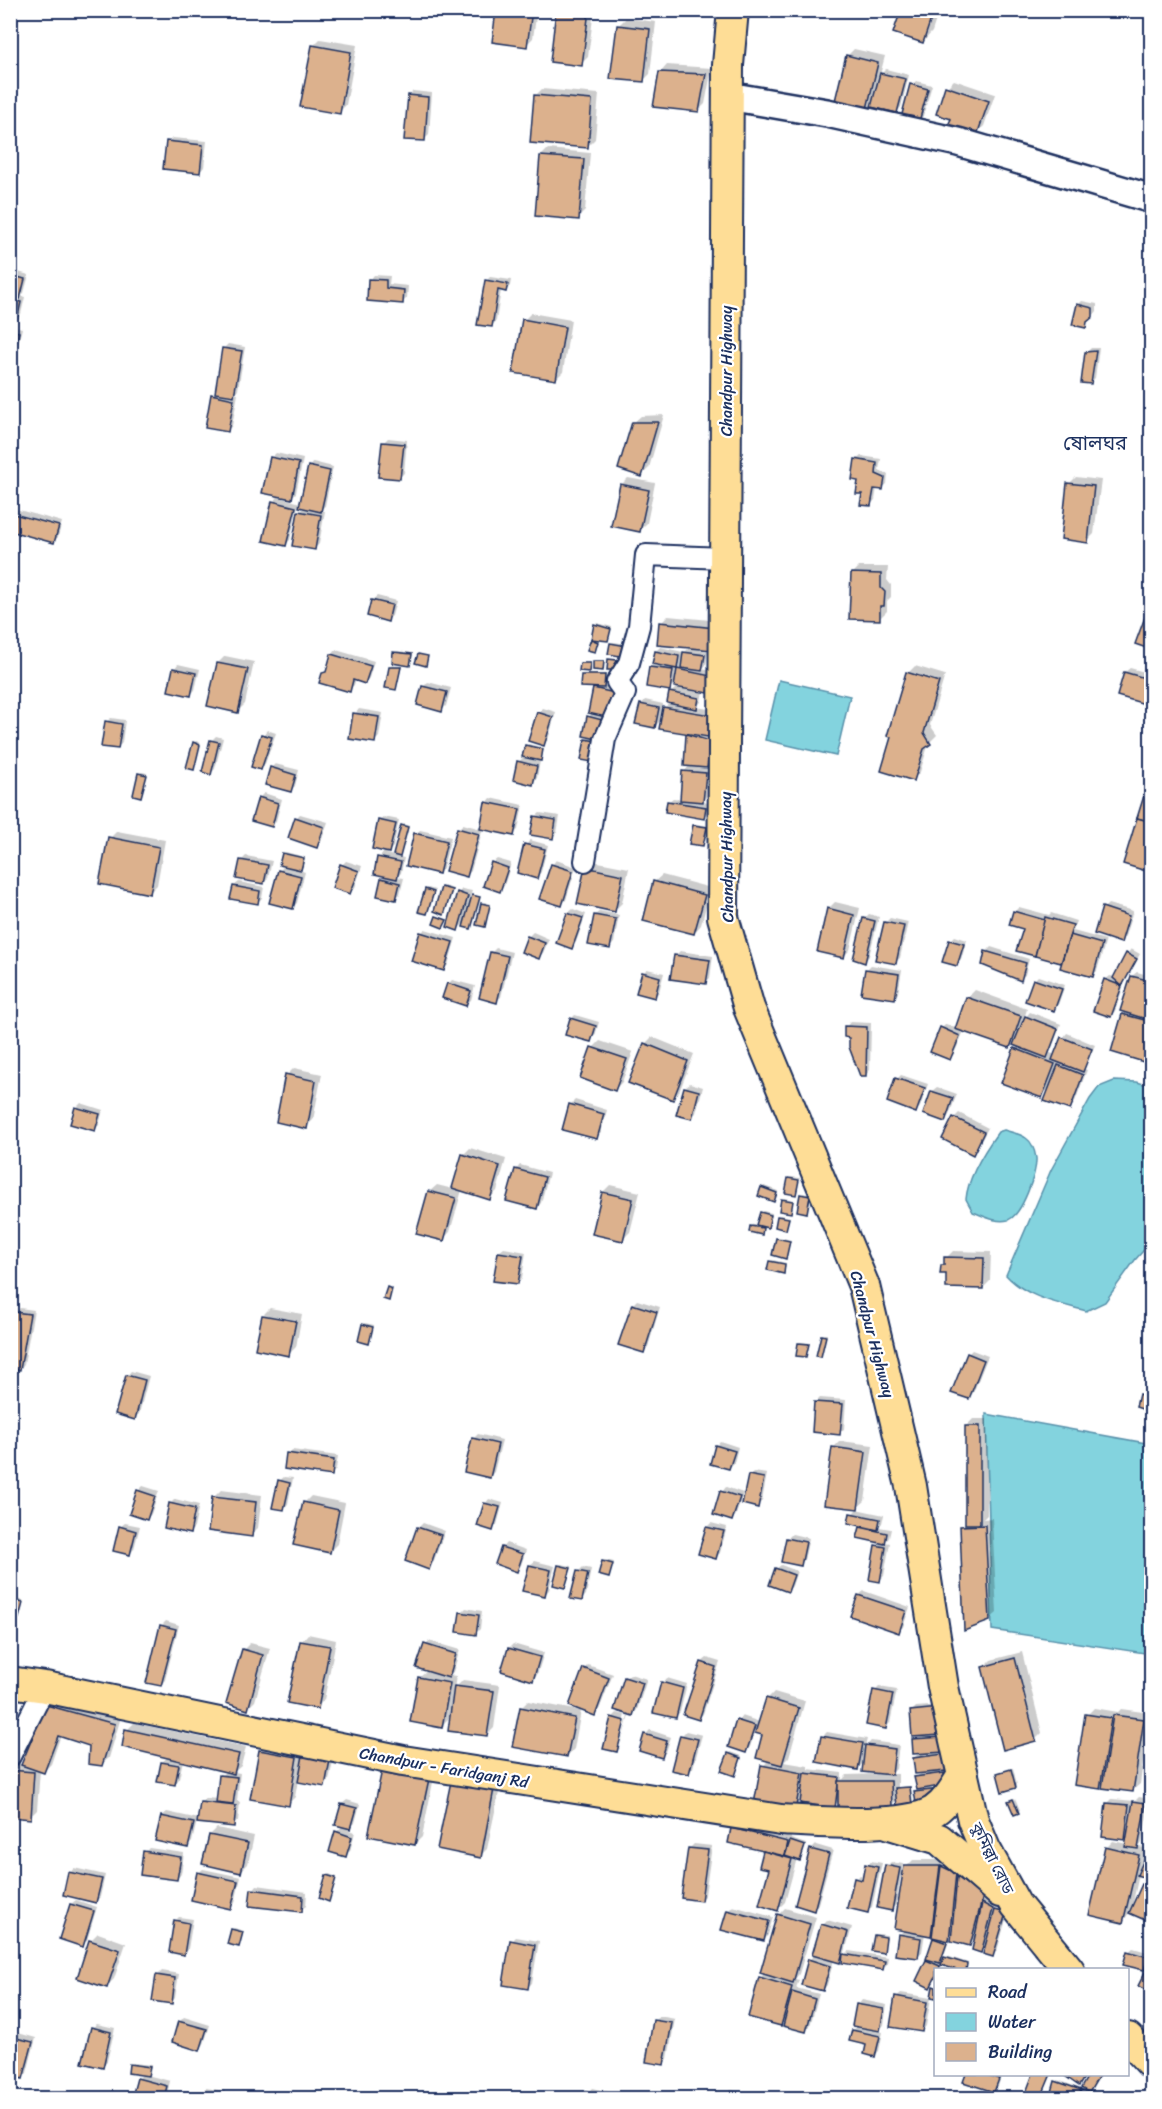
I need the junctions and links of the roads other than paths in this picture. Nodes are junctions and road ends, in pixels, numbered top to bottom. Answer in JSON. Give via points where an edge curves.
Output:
{"nodes":[{"id":1,"x":733,"y":10,"type":"edge"},
{"id":2,"x":728,"y":96,"type":"junction"},
{"id":3,"x":1152,"y":199,"type":"edge"},
{"id":4,"x":725,"y":558,"type":"junction"},
{"id":5,"x":585,"y":861,"type":"dead end"},
{"id":6,"x":10,"y":1682,"type":"edge"},
{"id":7,"x":45,"y":1687,"type":"junction"},
{"id":8,"x":10,"y":1756,"type":"edge"},
{"id":9,"x":963,"y":1775,"type":"junction"},
{"id":10,"x":881,"y":1821,"type":"junction"},
{"id":11,"x":1016,"y":1905,"type":"junction"},
{"id":12,"x":1067,"y":1968,"type":"edge"},
{"id":13,"x":1129,"y":2039,"type":"edge"},
{"id":14,"x":1152,"y":2064,"type":"edge"}],
"edges":[{"from":1,"to":2,"type":"main road","name":"Chandpur Highway"},
{"from":2,"to":3,"type":"street","via":[[958,142]]},
{"from":2,"to":4,"type":"main road","name":"Chandpur Highway"},
{"from":4,"to":5,"type":"street","via":[[646,555],[639,626],[629,663],[617,682],[625,693],[605,740]]},
{"from":4,"to":9,"type":"main road","name":"Chandpur Highway","via":[[723,917],[749,1008],[864,1286],[911,1486],[943,1687]]},
{"from":6,"to":7,"type":"main road","name":"Chandpur - Faridganj Rd"},
{"from":7,"to":8,"type":"street"},
{"from":7,"to":10,"type":"main road","name":"Chandpur - Faridganj Rd","via":[[403,1761],[696,1809],[781,1821]]},
{"from":9,"to":10,"type":"main road","name":"Chandpur - Faridganj Rd","via":[[952,1794],[934,1810],[913,1820]]},
{"from":9,"to":11,"type":"main road","name":"কুমিল্লা রোড","via":[[973,1820]]},
{"from":10,"to":11,"type":"main road","via":[[939,1839]]},
{"from":11,"to":12,"type":"main road"},
{"from":13,"to":14,"type":"main road"}]}
